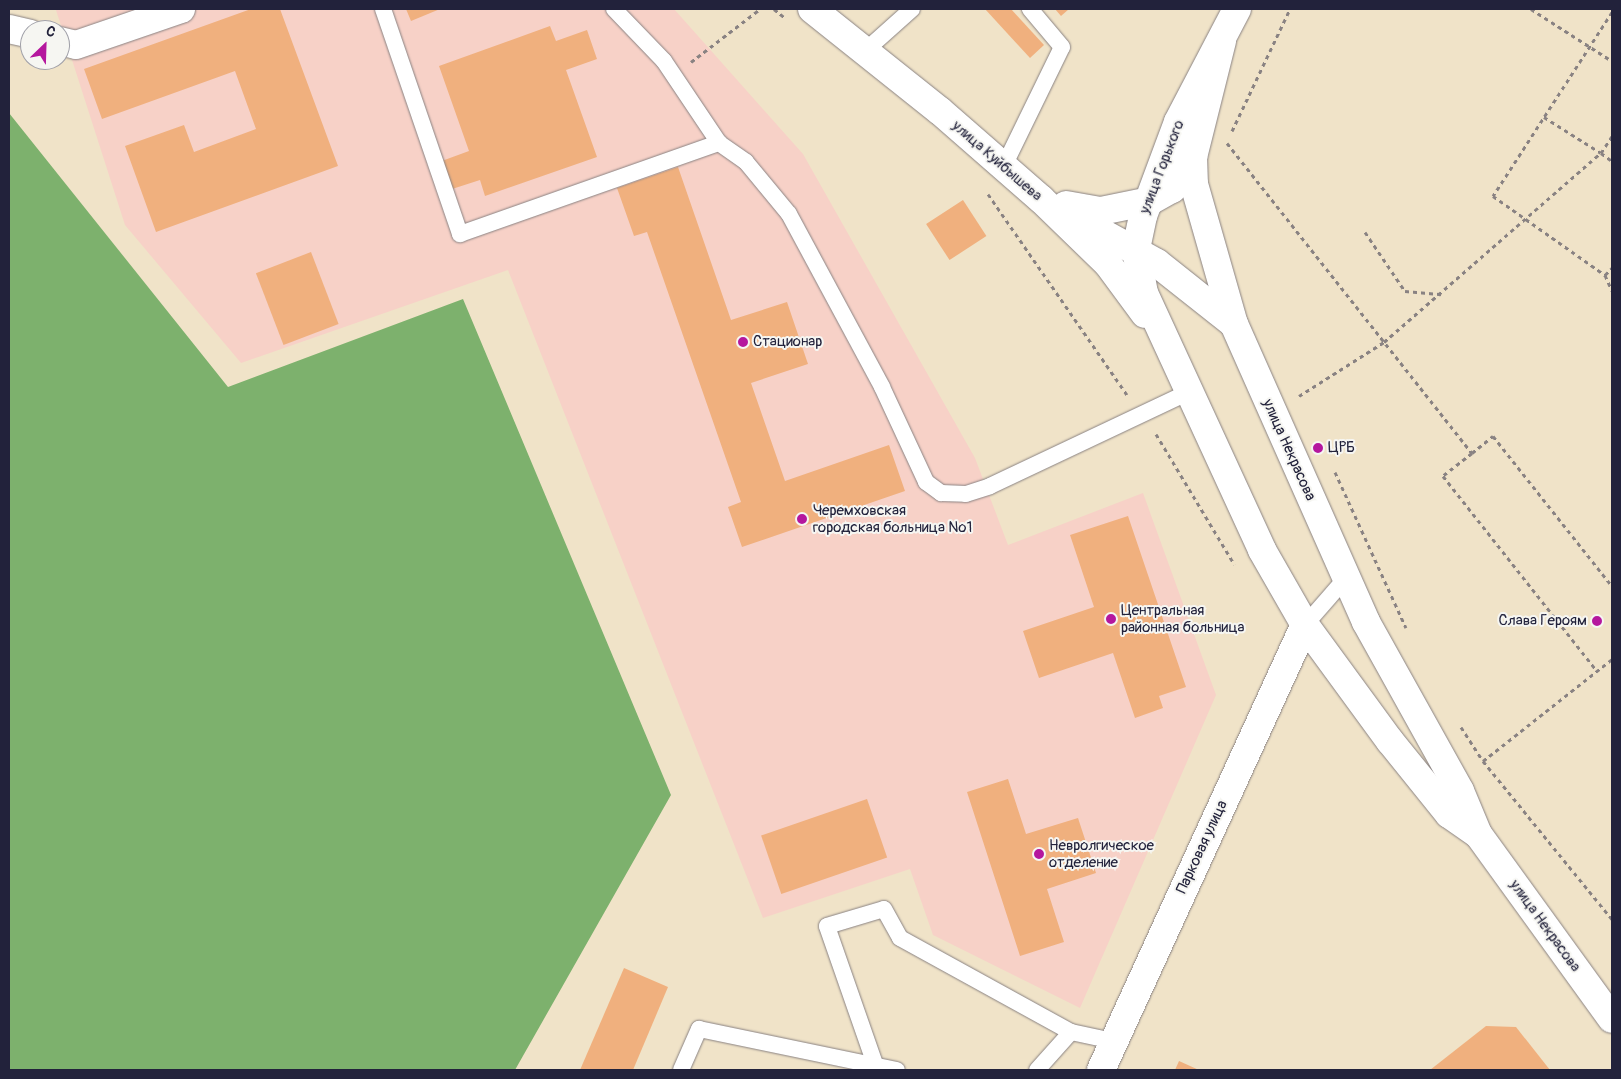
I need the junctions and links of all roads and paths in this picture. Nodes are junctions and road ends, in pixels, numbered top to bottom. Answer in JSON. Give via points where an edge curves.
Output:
{"nodes":[{"id":1,"x":181,"y":9,"type":"edge"},
{"id":2,"x":383,"y":9,"type":"edge"},
{"id":3,"x":614,"y":9,"type":"edge"},
{"id":4,"x":760,"y":9,"type":"edge"},
{"id":5,"x":774,"y":9,"type":"edge"},
{"id":6,"x":912,"y":9,"type":"edge"},
{"id":7,"x":1030,"y":9,"type":"edge"},
{"id":8,"x":1237,"y":9,"type":"edge"},
{"id":9,"x":1290,"y":9,"type":"edge"},
{"id":10,"x":1531,"y":9,"type":"edge"},
{"id":11,"x":1612,"y":12,"type":"edge"},
{"id":12,"x":800,"y":15,"type":"edge"},
{"id":13,"x":1222,"y":41,"type":"junction"},
{"id":14,"x":70,"y":44,"type":"edge"},
{"id":15,"x":1590,"y":46,"type":"junction"},
{"id":16,"x":866,"y":51,"type":"junction"},
{"id":17,"x":1612,"y":61,"type":"edge"},
{"id":18,"x":674,"y":75,"type":"junction"},
{"id":19,"x":1544,"y":116,"type":"junction"},
{"id":20,"x":1612,"y":136,"type":"edge"},
{"id":21,"x":1226,"y":142,"type":"junction"},
{"id":22,"x":719,"y":143,"type":"junction"},
{"id":23,"x":1223,"y":150,"type":"dead end"},
{"id":24,"x":1601,"y":154,"type":"junction"},
{"id":25,"x":1193,"y":157,"type":"junction"},
{"id":26,"x":1612,"y":161,"type":"edge"},
{"id":27,"x":1004,"y":166,"type":"junction"},
{"id":28,"x":986,"y":191,"type":"dead end"},
{"id":29,"x":1041,"y":198,"type":"junction"},
{"id":30,"x":1150,"y":200,"type":"junction"},
{"id":31,"x":1527,"y":218,"type":"junction"},
{"id":32,"x":1365,"y":232,"type":"dead end"},
{"id":33,"x":1136,"y":250,"type":"junction"},
{"id":34,"x":1612,"y":268,"type":"edge"},
{"id":35,"x":1605,"y":275,"type":"junction"},
{"id":36,"x":1612,"y":291,"type":"edge"},
{"id":37,"x":1442,"y":294,"type":"junction"},
{"id":38,"x":1234,"y":324,"type":"junction"},
{"id":39,"x":1161,"y":334,"type":"junction"},
{"id":40,"x":1384,"y":342,"type":"junction"},
{"id":41,"x":1295,"y":387,"type":"dead end"},
{"id":42,"x":1189,"y":392,"type":"junction"},
{"id":43,"x":1299,"y":396,"type":"junction"},
{"id":44,"x":1303,"y":404,"type":"dead end"},
{"id":45,"x":1140,"y":414,"type":"junction"},
{"id":46,"x":1472,"y":452,"type":"junction"},
{"id":47,"x":1330,"y":464,"type":"dead end"},
{"id":48,"x":1350,"y":506,"type":"junction"},
{"id":49,"x":1320,"y":521,"type":"junction"},
{"id":50,"x":1262,"y":550,"type":"junction"},
{"id":51,"x":1346,"y":578,"type":"junction"},
{"id":52,"x":1612,"y":586,"type":"edge"},
{"id":53,"x":1305,"y":625,"type":"junction"},
{"id":54,"x":1408,"y":633,"type":"dead end"},
{"id":55,"x":1612,"y":660,"type":"edge"},
{"id":56,"x":1597,"y":672,"type":"junction"},
{"id":57,"x":1456,"y":720,"type":"dead end"},
{"id":58,"x":1483,"y":761,"type":"junction"},
{"id":59,"x":1478,"y":834,"type":"junction"},
{"id":60,"x":1612,"y":919,"type":"edge"},
{"id":61,"x":1612,"y":1019,"type":"edge"},
{"id":62,"x":1071,"y":1032,"type":"junction"},
{"id":63,"x":1113,"y":1041,"type":"junction"},
{"id":64,"x":874,"y":1069,"type":"edge"},
{"id":65,"x":681,"y":1070,"type":"edge"},
{"id":66,"x":897,"y":1070,"type":"edge"},
{"id":67,"x":1036,"y":1070,"type":"edge"},
{"id":68,"x":1101,"y":1070,"type":"edge"}],
"edges":[{"from":1,"to":14,"type":"street","via":[[76,45]]},
{"from":2,"to":22,"type":"lane","via":[[460,234]]},
{"from":3,"to":18,"type":"lane"},
{"from":4,"to":18,"type":"path"},
{"from":5,"to":12,"type":"path"},
{"from":6,"to":16,"type":"lane"},
{"from":7,"to":27,"type":"lane","via":[[1062,47]]},
{"from":8,"to":13,"type":"street","name":"улица Горького"},
{"from":9,"to":21,"type":"path"},
{"from":10,"to":15,"type":"path"},
{"from":11,"to":15,"type":"path"},
{"from":12,"to":16,"type":"street","name":"улица Куйбышева"},
{"from":13,"to":25,"type":"street","name":"улица Некрасова"},
{"from":13,"to":30,"type":"street","name":"улица Горького","via":[[1178,122]]},
{"from":15,"to":17,"type":"path"},
{"from":15,"to":19,"type":"path"},
{"from":16,"to":27,"type":"street","name":"улица Куйбышева"},
{"from":18,"to":22,"type":"lane"},
{"from":19,"to":24,"type":"path"},
{"from":19,"to":31,"type":"path","via":[[1493,196]]},
{"from":20,"to":24,"type":"path"},
{"from":21,"to":23,"type":"path"},
{"from":21,"to":40,"type":"path"},
{"from":22,"to":45,"type":"lane","via":[[746,162],[790,214],[882,387],[926,482],[942,493],[966,494],[990,486]]},
{"from":24,"to":26,"type":"path"},
{"from":24,"to":31,"type":"path"},
{"from":25,"to":30,"type":"street","via":[[1182,179],[1172,189]]},
{"from":25,"to":38,"type":"street","name":"улица Некрасова","via":[[1198,202]]},
{"from":27,"to":29,"type":"street","name":"улица Куйбышева"},
{"from":28,"to":45,"type":"path"},
{"from":29,"to":30,"type":"street","via":[[1101,211]]},
{"from":29,"to":33,"type":"street"},
{"from":29,"to":39,"type":"street","name":"улица Куйбышева","via":[[1108,264]]},
{"from":30,"to":33,"type":"street","name":"улица Горького"},
{"from":31,"to":35,"type":"path"},
{"from":31,"to":37,"type":"path"},
{"from":32,"to":37,"type":"path","via":[[1405,290]]},
{"from":33,"to":38,"type":"street"},
{"from":33,"to":39,"type":"street","name":"улица Горького","via":[[1144,293]]},
{"from":34,"to":35,"type":"path"},
{"from":35,"to":36,"type":"path"},
{"from":37,"to":40,"type":"path"},
{"from":38,"to":49,"type":"street","name":"улица Некрасова"},
{"from":39,"to":42,"type":"street","name":"улица Некрасова"},
{"from":40,"to":43,"type":"path"},
{"from":40,"to":46,"type":"path"},
{"from":41,"to":43,"type":"path"},
{"from":42,"to":45,"type":"lane"},
{"from":42,"to":50,"type":"street","name":"улица Некрасова"},
{"from":43,"to":44,"type":"path"},
{"from":45,"to":50,"type":"path","via":[[1171,455],[1234,564]]},
{"from":46,"to":52,"type":"path","via":[[1494,436]]},
{"from":46,"to":56,"type":"path","via":[[1443,476]]},
{"from":47,"to":48,"type":"path"},
{"from":48,"to":49,"type":"path"},
{"from":48,"to":54,"type":"path"},
{"from":49,"to":51,"type":"street","name":"улица Некрасова"},
{"from":50,"to":53,"type":"street","name":"улица Некрасова"},
{"from":51,"to":53,"type":"lane"},
{"from":51,"to":59,"type":"street","name":"улица Некрасова","via":[[1394,677],[1460,791]]},
{"from":53,"to":59,"type":"street","name":"улица Некрасова","via":[[1390,741],[1449,814]]},
{"from":53,"to":63,"type":"street","name":"Парковая улица"},
{"from":55,"to":56,"type":"path"},
{"from":56,"to":58,"type":"path"},
{"from":57,"to":58,"type":"path"},
{"from":58,"to":60,"type":"path"},
{"from":59,"to":61,"type":"street","name":"улица Некрасова"},
{"from":62,"to":63,"type":"lane"},
{"from":62,"to":64,"type":"lane","via":[[900,938],[884,909],[827,926]]},
{"from":62,"to":67,"type":"lane"},
{"from":63,"to":68,"type":"street","name":"Парковая улица"},
{"from":64,"to":65,"type":"lane","via":[[699,1029]]},
{"from":64,"to":66,"type":"lane"}]}
